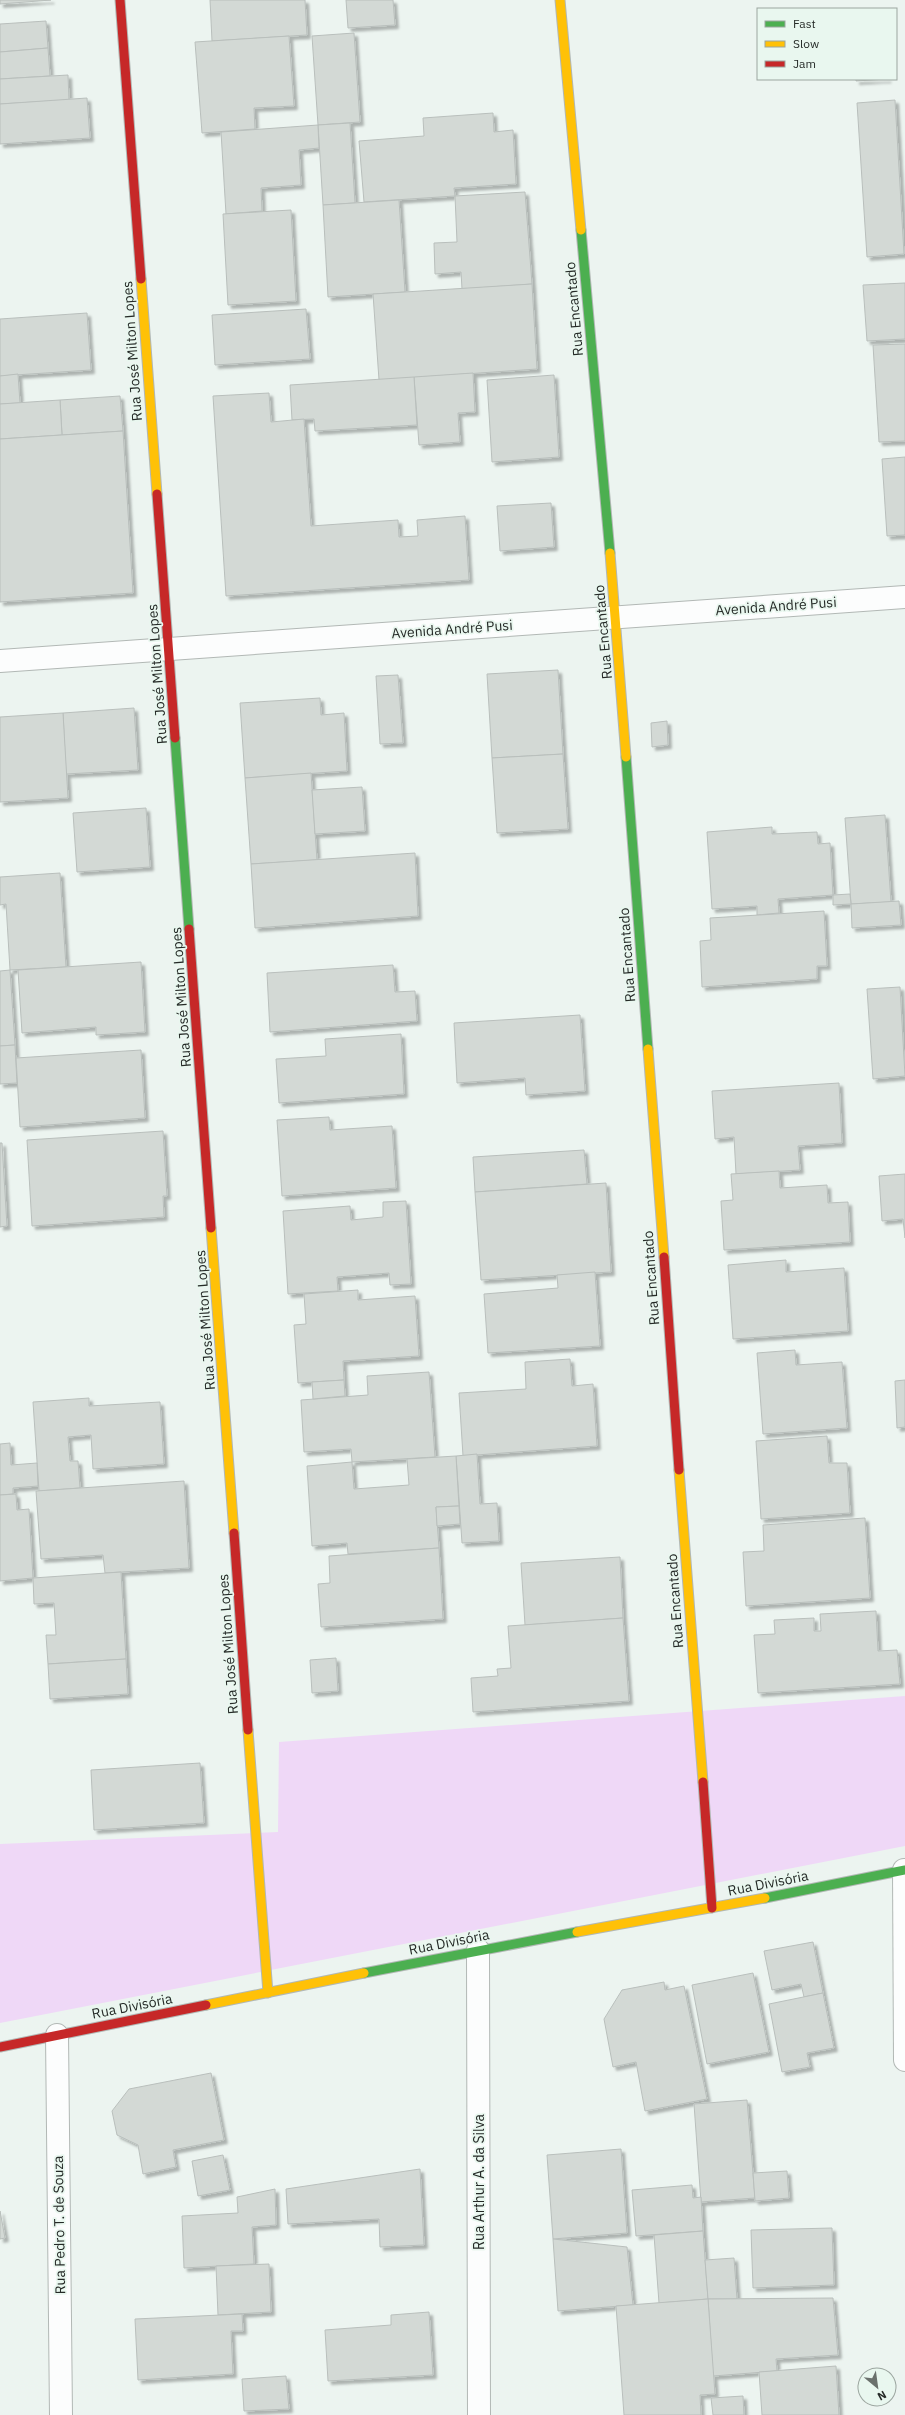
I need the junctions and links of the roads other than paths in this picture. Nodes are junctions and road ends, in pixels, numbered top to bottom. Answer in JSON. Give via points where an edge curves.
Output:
{"nodes":[{"id":1,"x":120,"y":0,"type":"edge"},
{"id":2,"x":560,"y":0,"type":"edge"},
{"id":3,"x":905,"y":597,"type":"edge"},
{"id":4,"x":616,"y":618,"type":"junction"},
{"id":5,"x":169,"y":650,"type":"junction"},
{"id":6,"x":0,"y":662,"type":"edge"},
{"id":7,"x":904,"y":1870,"type":"edge"},
{"id":8,"x":712,"y":1908,"type":"junction"},
{"id":9,"x":478,"y":1950,"type":"junction"},
{"id":10,"x":268,"y":1993,"type":"junction"},
{"id":11,"x":56,"y":2035,"type":"junction"},
{"id":12,"x":0,"y":2047,"type":"edge"},
{"id":13,"x":905,"y":2060,"type":"edge"},
{"id":14,"x":61,"y":2415,"type":"edge"},
{"id":15,"x":479,"y":2415,"type":"edge"}],
"edges":[{"from":1,"to":5,"type":"street","name":"Rua José Milton Lopes"},
{"from":2,"to":4,"type":"street","name":"Rua Encantado"},
{"from":3,"to":4,"type":"street","name":"Avenida André Pusi"},
{"from":4,"to":5,"type":"street","name":"Avenida André Pusi"},
{"from":4,"to":8,"type":"street","name":"Rua Encantado"},
{"from":5,"to":6,"type":"street","name":"Avenida André Pusi"},
{"from":5,"to":10,"type":"street","name":"Rua José Milton Lopes"},
{"from":7,"to":8,"type":"street","name":"Rua Divisória"},
{"from":7,"to":13,"type":"street"},
{"from":8,"to":9,"type":"street","name":"Rua Divisória"},
{"from":9,"to":10,"type":"street","name":"Rua Divisória"},
{"from":9,"to":15,"type":"street","name":"Rua Arthur A. da Silva"},
{"from":10,"to":11,"type":"street","name":"Rua Divisória"},
{"from":11,"to":12,"type":"street","name":"Rua Divisória"},
{"from":11,"to":14,"type":"street","name":"Rua Pedro T. de Souza"}]}
